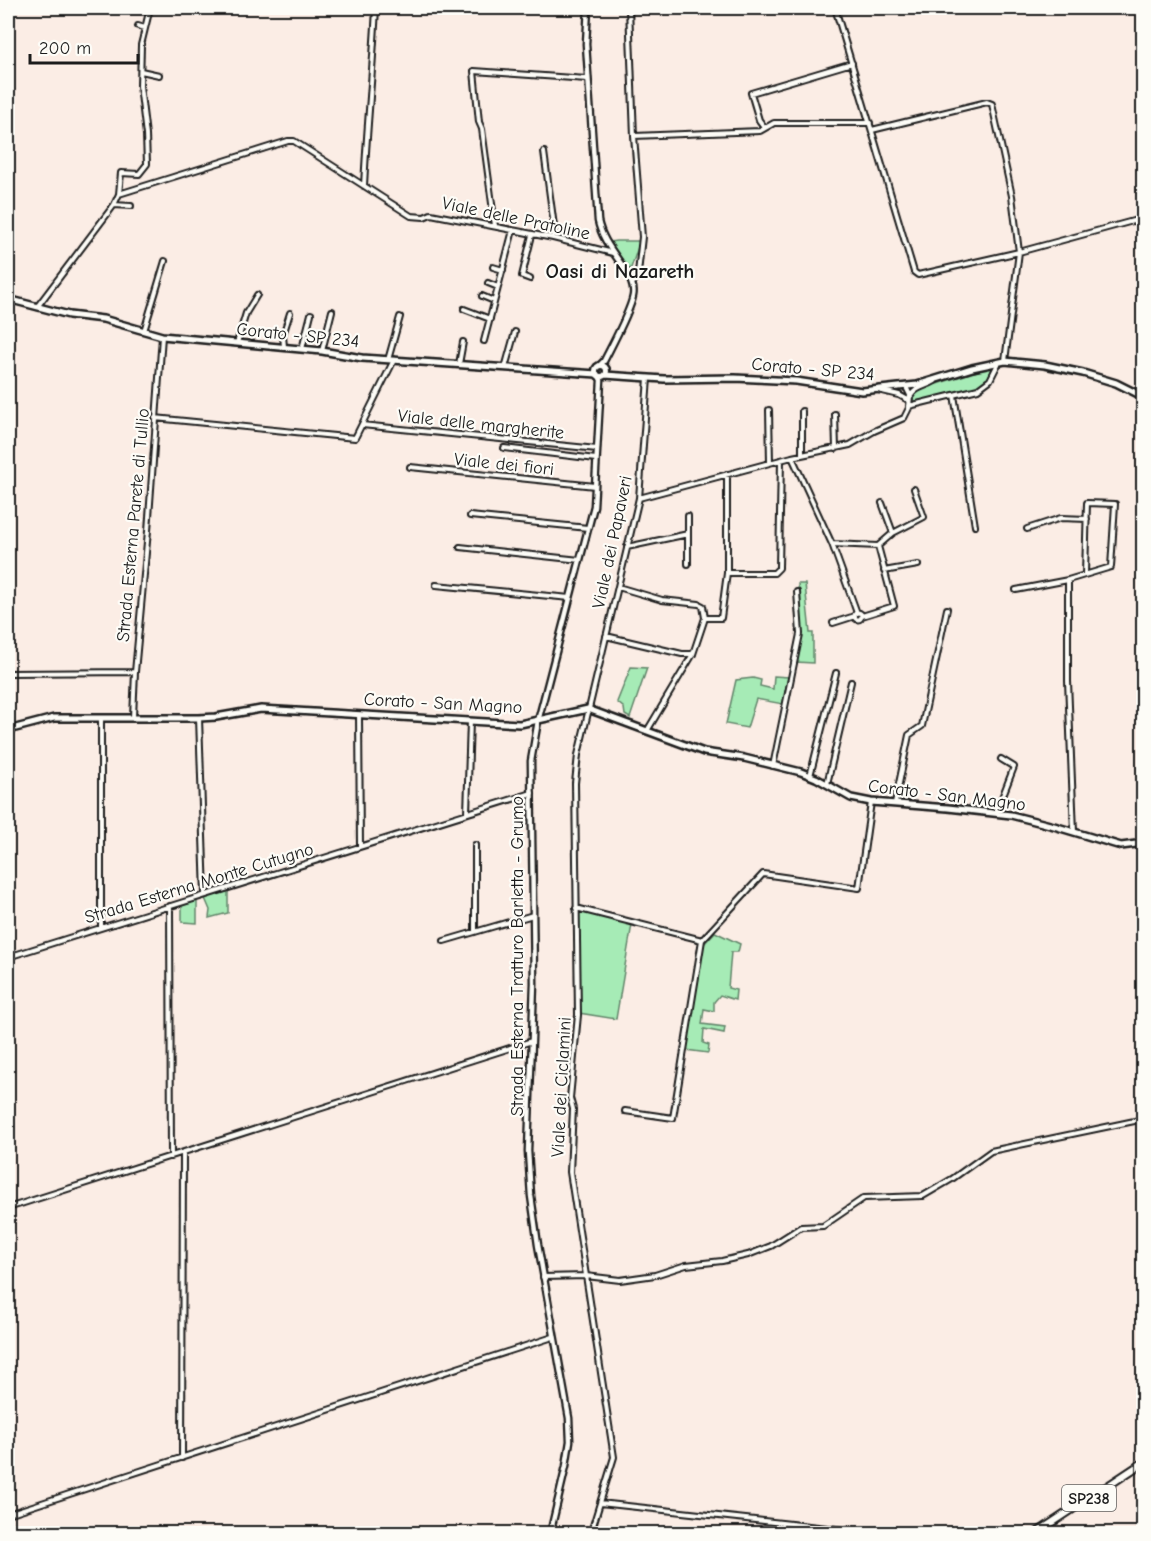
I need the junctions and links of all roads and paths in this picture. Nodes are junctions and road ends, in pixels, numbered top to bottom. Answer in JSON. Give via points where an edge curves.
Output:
{"nodes":[{"id":1,"x":150,"y":8,"type":"edge"},
{"id":2,"x":159,"y":8,"type":"edge"},
{"id":3,"x":376,"y":8,"type":"edge"},
{"id":4,"x":588,"y":8,"type":"edge"},
{"id":5,"x":629,"y":8,"type":"edge"},
{"id":6,"x":835,"y":8,"type":"edge"},
{"id":7,"x":172,"y":9,"type":"dead end"},
{"id":8,"x":138,"y":26,"type":"dead end"},
{"id":9,"x":145,"y":28,"type":"junction"},
{"id":10,"x":852,"y":63,"type":"junction"},
{"id":11,"x":141,"y":71,"type":"junction"},
{"id":12,"x":159,"y":75,"type":"dead end"},
{"id":13,"x":587,"y":79,"type":"junction"},
{"id":14,"x":870,"y":123,"type":"junction"},
{"id":15,"x":765,"y":128,"type":"junction"},
{"id":16,"x":872,"y":130,"type":"junction"},
{"id":17,"x":634,"y":136,"type":"junction"},
{"id":18,"x":544,"y":152,"type":"dead end"},
{"id":19,"x":364,"y":187,"type":"junction"},
{"id":20,"x":119,"y":194,"type":"junction"},
{"id":21,"x":114,"y":206,"type":"junction"},
{"id":22,"x":131,"y":206,"type":"dead end"},
{"id":23,"x":1143,"y":218,"type":"edge"},
{"id":24,"x":495,"y":226,"type":"junction"},
{"id":25,"x":513,"y":231,"type":"junction"},
{"id":26,"x":532,"y":235,"type":"junction"},
{"id":27,"x":553,"y":238,"type":"junction"},
{"id":28,"x":1019,"y":252,"type":"junction"},
{"id":29,"x":613,"y":253,"type":"junction"},
{"id":30,"x":165,"y":261,"type":"dead end"},
{"id":31,"x":493,"y":267,"type":"dead end"},
{"id":32,"x":503,"y":270,"type":"junction"},
{"id":33,"x":530,"y":279,"type":"dead end"},
{"id":34,"x":488,"y":283,"type":"dead end"},
{"id":35,"x":633,"y":284,"type":"junction"},
{"id":36,"x":498,"y":287,"type":"junction"},
{"id":37,"x":257,"y":295,"type":"dead end"},
{"id":38,"x":482,"y":296,"type":"dead end"},
{"id":39,"x":8,"y":299,"type":"edge"},
{"id":40,"x":494,"y":301,"type":"junction"},
{"id":41,"x":37,"y":307,"type":"junction"},
{"id":42,"x":464,"y":309,"type":"dead end"},
{"id":43,"x":332,"y":311,"type":"dead end"},
{"id":44,"x":290,"y":313,"type":"dead end"},
{"id":45,"x":311,"y":314,"type":"dead end"},
{"id":46,"x":400,"y":318,"type":"dead end"},
{"id":47,"x":490,"y":319,"type":"junction"},
{"id":48,"x":144,"y":331,"type":"junction"},
{"id":49,"x":515,"y":332,"type":"dead end"},
{"id":50,"x":162,"y":336,"type":"junction"},
{"id":51,"x":484,"y":341,"type":"dead end"},
{"id":52,"x":463,"y":342,"type":"dead end"},
{"id":53,"x":237,"y":344,"type":"junction"},
{"id":54,"x":284,"y":348,"type":"junction"},
{"id":55,"x":302,"y":350,"type":"junction"},
{"id":56,"x":322,"y":351,"type":"junction"},
{"id":57,"x":391,"y":360,"type":"junction"},
{"id":58,"x":1002,"y":362,"type":"junction"},
{"id":59,"x":459,"y":364,"type":"junction"},
{"id":60,"x":505,"y":368,"type":"junction"},
{"id":61,"x":601,"y":371,"type":"junction"},
{"id":62,"x":648,"y":378,"type":"junction"},
{"id":63,"x":936,"y":380,"type":"junction"},
{"id":64,"x":906,"y":387,"type":"junction"},
{"id":65,"x":877,"y":390,"type":"junction"},
{"id":66,"x":954,"y":395,"type":"junction"},
{"id":67,"x":1143,"y":397,"type":"edge"},
{"id":68,"x":909,"y":403,"type":"junction"},
{"id":69,"x":769,"y":410,"type":"dead end"},
{"id":70,"x":802,"y":411,"type":"dead end"},
{"id":71,"x":835,"y":414,"type":"dead end"},
{"id":72,"x":155,"y":418,"type":"junction"},
{"id":73,"x":362,"y":425,"type":"junction"},
{"id":74,"x":504,"y":448,"type":"dead end"},
{"id":75,"x":597,"y":449,"type":"junction"},
{"id":76,"x":836,"y":449,"type":"junction"},
{"id":77,"x":802,"y":455,"type":"junction"},
{"id":78,"x":792,"y":457,"type":"junction"},
{"id":79,"x":596,"y":459,"type":"junction"},
{"id":80,"x":781,"y":460,"type":"junction"},
{"id":81,"x":770,"y":463,"type":"junction"},
{"id":82,"x":410,"y":467,"type":"dead end"},
{"id":83,"x":727,"y":474,"type":"junction"},
{"id":84,"x":595,"y":486,"type":"junction"},
{"id":85,"x":914,"y":489,"type":"dead end"},
{"id":86,"x":639,"y":498,"type":"junction"},
{"id":87,"x":882,"y":503,"type":"dead end"},
{"id":88,"x":470,"y":516,"type":"dead end"},
{"id":89,"x":688,"y":516,"type":"dead end"},
{"id":90,"x":1086,"y":519,"type":"junction"},
{"id":91,"x":975,"y":526,"type":"dead end"},
{"id":92,"x":588,"y":528,"type":"junction"},
{"id":93,"x":1027,"y":529,"type":"dead end"},
{"id":94,"x":893,"y":533,"type":"junction"},
{"id":95,"x":688,"y":534,"type":"junction"},
{"id":96,"x":832,"y":544,"type":"junction"},
{"id":97,"x":878,"y":546,"type":"junction"},
{"id":98,"x":460,"y":547,"type":"dead end"},
{"id":99,"x":627,"y":547,"type":"junction"},
{"id":100,"x":580,"y":560,"type":"junction"},
{"id":101,"x":688,"y":564,"type":"dead end"},
{"id":102,"x":918,"y":565,"type":"dead end"},
{"id":103,"x":884,"y":571,"type":"junction"},
{"id":104,"x":727,"y":573,"type":"junction"},
{"id":105,"x":1085,"y":574,"type":"junction"},
{"id":106,"x":1068,"y":580,"type":"junction"},
{"id":107,"x":436,"y":585,"type":"dead end"},
{"id":108,"x":617,"y":587,"type":"junction"},
{"id":109,"x":1017,"y":590,"type":"dead end"},
{"id":110,"x":796,"y":592,"type":"dead end"},
{"id":111,"x":570,"y":598,"type":"junction"},
{"id":112,"x":947,"y":609,"type":"dead end"},
{"id":113,"x":856,"y":615,"type":"junction"},
{"id":114,"x":705,"y":618,"type":"junction"},
{"id":115,"x":834,"y":623,"type":"dead end"},
{"id":116,"x":606,"y":636,"type":"junction"},
{"id":117,"x":693,"y":654,"type":"junction"},
{"id":118,"x":135,"y":672,"type":"junction"},
{"id":119,"x":8,"y":673,"type":"edge"},
{"id":120,"x":836,"y":674,"type":"dead end"},
{"id":121,"x":851,"y":682,"type":"dead end"},
{"id":122,"x":588,"y":709,"type":"junction"},
{"id":123,"x":359,"y":715,"type":"junction"},
{"id":124,"x":101,"y":717,"type":"junction"},
{"id":125,"x":133,"y":717,"type":"junction"},
{"id":126,"x":199,"y":718,"type":"junction"},
{"id":127,"x":470,"y":721,"type":"junction"},
{"id":128,"x":538,"y":721,"type":"junction"},
{"id":129,"x":8,"y":730,"type":"edge"},
{"id":130,"x":647,"y":731,"type":"junction"},
{"id":131,"x":1001,"y":759,"type":"dead end"},
{"id":132,"x":773,"y":766,"type":"junction"},
{"id":133,"x":810,"y":776,"type":"junction"},
{"id":134,"x":827,"y":785,"type":"junction"},
{"id":135,"x":532,"y":793,"type":"junction"},
{"id":136,"x":871,"y":802,"type":"junction"},
{"id":137,"x":895,"y":803,"type":"junction"},
{"id":138,"x":467,"y":813,"type":"junction"},
{"id":139,"x":996,"y":813,"type":"junction"},
{"id":140,"x":1074,"y":832,"type":"junction"},
{"id":141,"x":1143,"y":843,"type":"edge"},
{"id":142,"x":475,"y":844,"type":"dead end"},
{"id":143,"x":360,"y":846,"type":"junction"},
{"id":144,"x":205,"y":895,"type":"junction"},
{"id":145,"x":170,"y":906,"type":"junction"},
{"id":146,"x":576,"y":908,"type":"junction"},
{"id":147,"x":533,"y":915,"type":"junction"},
{"id":148,"x":101,"y":927,"type":"junction"},
{"id":149,"x":475,"y":932,"type":"junction"},
{"id":150,"x":702,"y":940,"type":"junction"},
{"id":151,"x":444,"y":941,"type":"dead end"},
{"id":152,"x":8,"y":957,"type":"edge"},
{"id":153,"x":532,"y":1041,"type":"junction"},
{"id":154,"x":625,"y":1111,"type":"dead end"},
{"id":155,"x":1143,"y":1119,"type":"edge"},
{"id":156,"x":183,"y":1153,"type":"junction"},
{"id":157,"x":171,"y":1157,"type":"junction"},
{"id":158,"x":8,"y":1208,"type":"edge"},
{"id":159,"x":586,"y":1276,"type":"junction"},
{"id":160,"x":543,"y":1277,"type":"junction"},
{"id":161,"x":553,"y":1337,"type":"junction"},
{"id":162,"x":182,"y":1458,"type":"junction"},
{"id":163,"x":1143,"y":1462,"type":"edge"},
{"id":164,"x":600,"y":1503,"type":"junction"},
{"id":165,"x":8,"y":1514,"type":"edge"},
{"id":166,"x":550,"y":1533,"type":"edge"},
{"id":167,"x":593,"y":1533,"type":"edge"},
{"id":168,"x":882,"y":1533,"type":"edge"},
{"id":169,"x":1035,"y":1533,"type":"edge"}],
"edges":[{"from":1,"to":9,"type":"street"},
{"from":2,"to":7,"type":"street"},
{"from":3,"to":19,"type":"street"},
{"from":4,"to":13,"type":"street"},
{"from":5,"to":17,"type":"street"},
{"from":6,"to":10,"type":"street"},
{"from":8,"to":9,"type":"street"},
{"from":9,"to":11,"type":"street"},
{"from":10,"to":14,"type":"street"},
{"from":10,"to":15,"type":"street","via":[[751,93]]},
{"from":11,"to":12,"type":"street"},
{"from":11,"to":20,"type":"street","via":[[147,164],[139,174],[121,173]]},
{"from":13,"to":24,"type":"street","via":[[474,71]]},
{"from":13,"to":29,"type":"street","via":[[598,221]]},
{"from":14,"to":15,"type":"street","via":[[774,123]]},
{"from":14,"to":16,"type":"street"},
{"from":15,"to":17,"type":"street"},
{"from":16,"to":28,"type":"street","via":[[914,272],[922,275]]},
{"from":16,"to":28,"type":"street","via":[[990,102],[1012,196]]},
{"from":17,"to":35,"type":"street","via":[[642,237]]},
{"from":18,"to":27,"type":"street"},
{"from":19,"to":20,"type":"street","name":"Viale delle Pratoline","via":[[294,141],[288,141]]},
{"from":19,"to":24,"type":"street","name":"Viale delle Pratoline","via":[[411,216],[431,214]]},
{"from":20,"to":21,"type":"street"},
{"from":21,"to":22,"type":"street"},
{"from":21,"to":41,"type":"street"},
{"from":23,"to":28,"type":"street"},
{"from":24,"to":25,"type":"street","name":"Viale delle Pratoline"},
{"from":25,"to":26,"type":"street","name":"Viale delle Pratoline"},
{"from":25,"to":32,"type":"street"},
{"from":26,"to":27,"type":"street","name":"Viale delle Pratoline"},
{"from":26,"to":33,"type":"street","via":[[522,276]]},
{"from":27,"to":29,"type":"street","name":"Viale delle Pratoline"},
{"from":28,"to":58,"type":"street"},
{"from":29,"to":35,"type":"street"},
{"from":30,"to":48,"type":"street"},
{"from":31,"to":32,"type":"street"},
{"from":32,"to":36,"type":"street"},
{"from":34,"to":36,"type":"street"},
{"from":35,"to":61,"type":"street","name":"Strada Esterna Tratturo Barletta - Grumo","via":[[633,297]]},
{"from":36,"to":40,"type":"street"},
{"from":37,"to":53,"type":"street","via":[[246,313]]},
{"from":38,"to":40,"type":"street"},
{"from":39,"to":41,"type":"main road","name":"Corato - SP 234"},
{"from":40,"to":47,"type":"street"},
{"from":41,"to":48,"type":"main road","name":"Corato - SP 234"},
{"from":42,"to":47,"type":"street"},
{"from":43,"to":56,"type":"street"},
{"from":44,"to":54,"type":"street","via":[[283,335]]},
{"from":45,"to":55,"type":"street"},
{"from":46,"to":57,"type":"street"},
{"from":47,"to":51,"type":"street"},
{"from":48,"to":50,"type":"main road","name":"Corato - SP 234"},
{"from":49,"to":60,"type":"street"},
{"from":50,"to":53,"type":"main road","name":"Corato - SP 234"},
{"from":50,"to":72,"type":"street","name":"Strada Esterna Parete di Tullio"},
{"from":52,"to":59,"type":"street"},
{"from":53,"to":54,"type":"main road","name":"Corato - SP 234"},
{"from":54,"to":55,"type":"main road","name":"Corato - SP 234"},
{"from":55,"to":56,"type":"main road","name":"Corato - SP 234"},
{"from":56,"to":57,"type":"main road","name":"Corato - SP 234"},
{"from":57,"to":59,"type":"main road","name":"Corato - SP 234"},
{"from":57,"to":73,"type":"street"},
{"from":58,"to":63,"type":"main road","name":"Corato - SP 234"},
{"from":58,"to":66,"type":"street","via":[[986,386]]},
{"from":58,"to":67,"type":"main road","name":"Corato - SP 234","via":[[1083,373]]},
{"from":59,"to":60,"type":"main road","name":"Corato - SP 234"},
{"from":60,"to":61,"type":"main road","name":"Corato - SP 234"},
{"from":61,"to":62,"type":"main road","name":"Corato - SP 234"},
{"from":61,"to":75,"type":"street","name":"Strada Esterna Tratturo Barletta - Grumo"},
{"from":62,"to":65,"type":"main road","name":"Corato - SP 234","via":[[796,381]]},
{"from":62,"to":86,"type":"street","name":"Viale dei Papaveri"},
{"from":63,"to":64,"type":"main road","name":"Corato - SP 234"},
{"from":63,"to":68,"type":"street","via":[[912,393]]},
{"from":64,"to":65,"type":"main road","name":"Corato - SP 234"},
{"from":64,"to":68,"type":"street"},
{"from":65,"to":68,"type":"street","via":[[899,395]]},
{"from":66,"to":68,"type":"street"},
{"from":66,"to":91,"type":"street"},
{"from":68,"to":76,"type":"street","via":[[908,413],[899,421]]},
{"from":69,"to":81,"type":"street"},
{"from":70,"to":77,"type":"street"},
{"from":71,"to":76,"type":"street"},
{"from":72,"to":73,"type":"street","via":[[355,438]]},
{"from":72,"to":118,"type":"street","name":"Strada Esterna Parete di Tullio"},
{"from":73,"to":75,"type":"street","name":"Viale delle margherite"},
{"from":74,"to":79,"type":"street"},
{"from":75,"to":79,"type":"street","name":"Strada Esterna Tratturo Barletta - Grumo"},
{"from":76,"to":77,"type":"street"},
{"from":77,"to":78,"type":"street"},
{"from":78,"to":80,"type":"street"},
{"from":78,"to":96,"type":"street"},
{"from":79,"to":84,"type":"street","name":"Strada Esterna Tratturo Barletta - Grumo"},
{"from":80,"to":81,"type":"street"},
{"from":80,"to":104,"type":"street","via":[[779,568],[774,573]]},
{"from":81,"to":83,"type":"street"},
{"from":82,"to":84,"type":"street","name":"Viale dei fiori"},
{"from":83,"to":86,"type":"street"},
{"from":83,"to":104,"type":"street"},
{"from":84,"to":92,"type":"street","name":"Strada Esterna Tratturo Barletta - Grumo"},
{"from":85,"to":94,"type":"street","via":[[924,517]]},
{"from":86,"to":99,"type":"street","name":"Viale dei Papaveri"},
{"from":87,"to":94,"type":"street"},
{"from":88,"to":92,"type":"street"},
{"from":89,"to":95,"type":"street"},
{"from":90,"to":93,"type":"street","via":[[1061,518]]},
{"from":90,"to":105,"type":"street"},
{"from":90,"to":105,"type":"street","via":[[1087,503],[1115,504],[1111,567]]},
{"from":92,"to":100,"type":"street","name":"Strada Esterna Tratturo Barletta - Grumo"},
{"from":94,"to":97,"type":"street"},
{"from":95,"to":99,"type":"street"},
{"from":95,"to":101,"type":"street"},
{"from":96,"to":97,"type":"street"},
{"from":96,"to":113,"type":"street"},
{"from":97,"to":103,"type":"street"},
{"from":98,"to":100,"type":"street"},
{"from":99,"to":108,"type":"street","name":"Viale dei Papaveri"},
{"from":100,"to":111,"type":"street","name":"Strada Esterna Tratturo Barletta - Grumo"},
{"from":102,"to":103,"type":"street"},
{"from":103,"to":113,"type":"street","via":[[894,606],[858,619]]},
{"from":104,"to":114,"type":"street","via":[[722,618]]},
{"from":105,"to":106,"type":"street"},
{"from":106,"to":109,"type":"street"},
{"from":106,"to":140,"type":"street"},
{"from":107,"to":111,"type":"street"},
{"from":108,"to":114,"type":"street","via":[[662,600],[699,604]]},
{"from":108,"to":116,"type":"street","name":"Viale dei Papaveri"},
{"from":110,"to":132,"type":"street","via":[[800,634]]},
{"from":111,"to":128,"type":"street","name":"Strada Esterna Tratturo Barletta - Grumo"},
{"from":112,"to":137,"type":"street","via":[[921,726],[909,735]]},
{"from":113,"to":115,"type":"street"},
{"from":114,"to":117,"type":"street"},
{"from":116,"to":117,"type":"street"},
{"from":116,"to":122,"type":"street","name":"Viale dei Papaveri"},
{"from":117,"to":130,"type":"street"},
{"from":118,"to":119,"type":"street"},
{"from":118,"to":125,"type":"street","name":"Strada Esterna Parete di Tullio"},
{"from":120,"to":133,"type":"street"},
{"from":121,"to":134,"type":"street"},
{"from":122,"to":128,"type":"main road","name":"Corato - San Magno"},
{"from":122,"to":130,"type":"main road","name":"Corato - San Magno"},
{"from":122,"to":146,"type":"street","name":"Viale dei Ciclamini","via":[[575,783]]},
{"from":123,"to":126,"type":"main road","name":"Corato - San Magno","via":[[261,709]]},
{"from":123,"to":127,"type":"main road","name":"Corato - San Magno"},
{"from":123,"to":143,"type":"street"},
{"from":124,"to":125,"type":"main road","name":"Corato - San Magno"},
{"from":124,"to":129,"type":"main road","name":"Corato - San Magno","via":[[54,718]]},
{"from":124,"to":148,"type":"street"},
{"from":125,"to":126,"type":"main road","name":"Corato - San Magno"},
{"from":126,"to":144,"type":"street"},
{"from":127,"to":128,"type":"main road","name":"Corato - San Magno"},
{"from":127,"to":138,"type":"street"},
{"from":128,"to":135,"type":"street","name":"Strada Esterna Tratturo Barletta - Grumo","via":[[531,761]]},
{"from":130,"to":132,"type":"main road","name":"Corato - San Magno","via":[[704,752]]},
{"from":131,"to":139,"type":"street","via":[[1014,767]]},
{"from":132,"to":133,"type":"main road","name":"Corato - San Magno"},
{"from":133,"to":134,"type":"main road","name":"Corato - San Magno"},
{"from":134,"to":136,"type":"main road","name":"Corato - San Magno","via":[[851,798]]},
{"from":135,"to":138,"type":"street","name":"Strada Esterna Monte Cutugno"},
{"from":135,"to":147,"type":"street","name":"Strada Esterna Tratturo Barletta - Grumo"},
{"from":136,"to":137,"type":"main road","name":"Corato - San Magno"},
{"from":136,"to":150,"type":"street","via":[[859,888],[763,874]]},
{"from":137,"to":139,"type":"main road","name":"Corato - San Magno"},
{"from":138,"to":143,"type":"street","name":"Strada Esterna Monte Cutugno"},
{"from":139,"to":140,"type":"main road","name":"Corato - San Magno"},
{"from":140,"to":141,"type":"main road","name":"Corato - San Magno","via":[[1121,846]]},
{"from":142,"to":149,"type":"street"},
{"from":143,"to":144,"type":"street","name":"Strada Esterna Monte Cutugno"},
{"from":144,"to":145,"type":"street","name":"Strada Esterna Monte Cutugno"},
{"from":145,"to":148,"type":"street","name":"Strada Esterna Monte Cutugno"},
{"from":145,"to":157,"type":"street"},
{"from":146,"to":150,"type":"street"},
{"from":146,"to":159,"type":"street","name":"Viale dei Ciclamini","via":[[578,1015],[570,1098],[570,1172]]},
{"from":147,"to":149,"type":"street"},
{"from":147,"to":153,"type":"street","name":"Strada Esterna Tratturo Barletta - Grumo"},
{"from":148,"to":152,"type":"street","name":"Strada Esterna Monte Cutugno"},
{"from":149,"to":151,"type":"street"},
{"from":150,"to":154,"type":"street","via":[[672,1118]]},
{"from":153,"to":156,"type":"street"},
{"from":153,"to":160,"type":"street","name":"Strada Esterna Tratturo Barletta - Grumo","via":[[528,1151]]},
{"from":155,"to":159,"type":"street","via":[[991,1151],[923,1196],[864,1198],[823,1226],[801,1227],[748,1255],[620,1280]]},
{"from":156,"to":157,"type":"street"},
{"from":156,"to":162,"type":"street"},
{"from":157,"to":158,"type":"street"},
{"from":159,"to":160,"type":"street"},
{"from":159,"to":164,"type":"street","name":"Viale dei Ciclamini","via":[[614,1457]]},
{"from":160,"to":161,"type":"street","name":"Strada Esterna Tratturo Barletta - Grumo"},
{"from":161,"to":162,"type":"street"},
{"from":161,"to":166,"type":"street","name":"Strada Esterna Tratturo Barletta - Grumo","via":[[567,1398],[570,1441]]},
{"from":162,"to":165,"type":"street"},
{"from":163,"to":169,"type":"main road","number":"SP238"},
{"from":164,"to":167,"type":"street","name":"Viale dei Ciclamini"},
{"from":164,"to":168,"type":"street"}]}
